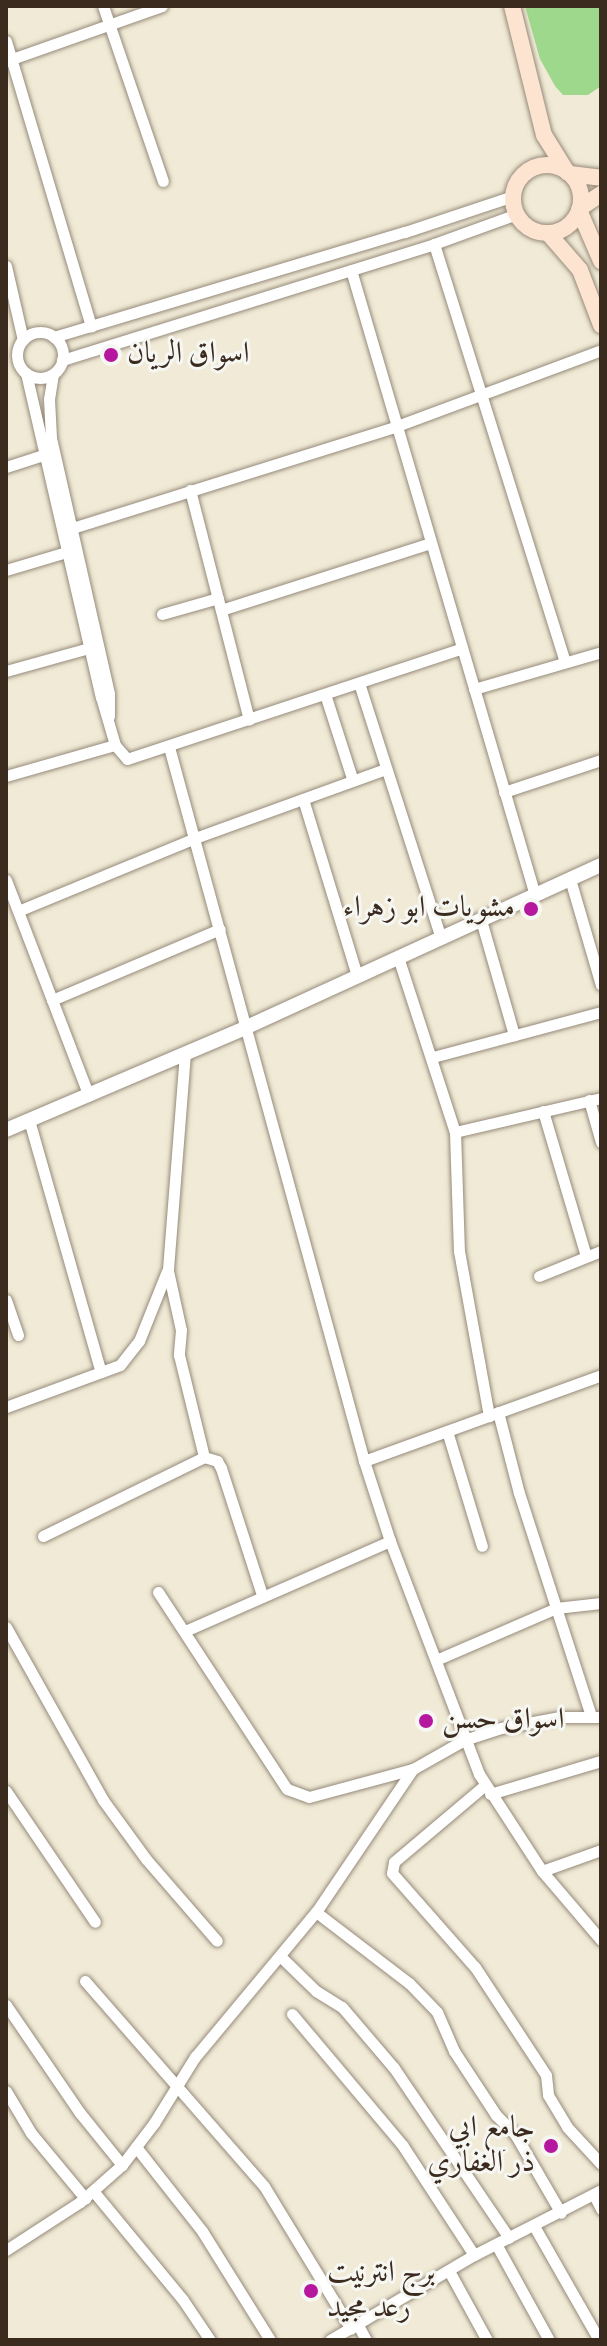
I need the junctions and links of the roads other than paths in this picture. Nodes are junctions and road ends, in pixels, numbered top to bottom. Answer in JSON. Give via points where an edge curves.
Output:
{"nodes":[{"id":1,"x":103,"y":6,"type":"edge"},
{"id":2,"x":162,"y":6,"type":"edge"},
{"id":3,"x":512,"y":6,"type":"edge"},
{"id":4,"x":110,"y":26,"type":"junction"},
{"id":5,"x":6,"y":41,"type":"edge"},
{"id":6,"x":9,"y":60,"type":"edge"},
{"id":7,"x":544,"y":135,"type":"junction"},
{"id":8,"x":525,"y":173,"type":"junction"},
{"id":9,"x":568,"y":173,"type":"junction"},
{"id":10,"x":601,"y":178,"type":"edge"},
{"id":11,"x":163,"y":181,"type":"dead end"},
{"id":12,"x":601,"y":194,"type":"edge"},
{"id":13,"x":513,"y":196,"type":"junction"},
{"id":14,"x":579,"y":209,"type":"junction"},
{"id":15,"x":517,"y":214,"type":"junction"},
{"id":16,"x":548,"y":233,"type":"junction"},
{"id":17,"x":434,"y":244,"type":"junction"},
{"id":18,"x":601,"y":261,"type":"edge"},
{"id":19,"x":6,"y":266,"type":"edge"},
{"id":20,"x":351,"y":270,"type":"junction"},
{"id":21,"x":601,"y":325,"type":"edge"},
{"id":22,"x":91,"y":327,"type":"junction"},
{"id":23,"x":54,"y":337,"type":"junction"},
{"id":24,"x":23,"y":340,"type":"junction"},
{"id":25,"x":601,"y":350,"type":"edge"},
{"id":26,"x":62,"y":360,"type":"junction"},
{"id":27,"x":12,"y":364,"type":"edge"},
{"id":28,"x":26,"y":373,"type":"junction"},
{"id":29,"x":53,"y":374,"type":"junction"},
{"id":30,"x":481,"y":395,"type":"junction"},
{"id":31,"x":397,"y":426,"type":"junction"},
{"id":32,"x":43,"y":455,"type":"junction"},
{"id":33,"x":6,"y":467,"type":"edge"},
{"id":34,"x":190,"y":490,"type":"junction"},
{"id":35,"x":72,"y":528,"type":"junction"},
{"id":36,"x":431,"y":543,"type":"junction"},
{"id":37,"x":66,"y":552,"type":"junction"},
{"id":38,"x":6,"y":570,"type":"edge"},
{"id":39,"x":219,"y":604,"type":"junction"},
{"id":40,"x":162,"y":614,"type":"dead end"},
{"id":41,"x":89,"y":648,"type":"junction"},
{"id":42,"x":462,"y":648,"type":"junction"},
{"id":43,"x":601,"y":652,"type":"edge"},
{"id":44,"x":565,"y":662,"type":"junction"},
{"id":45,"x":6,"y":671,"type":"edge"},
{"id":46,"x":359,"y":683,"type":"junction"},
{"id":47,"x":474,"y":689,"type":"junction"},
{"id":48,"x":325,"y":694,"type":"junction"},
{"id":49,"x":109,"y":716,"type":"junction"},
{"id":50,"x":249,"y":720,"type":"junction"},
{"id":51,"x":115,"y":745,"type":"junction"},
{"id":52,"x":169,"y":747,"type":"junction"},
{"id":53,"x":601,"y":760,"type":"edge"},
{"id":54,"x":386,"y":769,"type":"junction"},
{"id":55,"x":6,"y":776,"type":"edge"},
{"id":56,"x":353,"y":781,"type":"junction"},
{"id":57,"x":504,"y":792,"type":"junction"},
{"id":58,"x":303,"y":799,"type":"junction"},
{"id":59,"x":195,"y":838,"type":"junction"},
{"id":60,"x":601,"y":865,"type":"edge"},
{"id":61,"x":570,"y":879,"type":"junction"},
{"id":62,"x":6,"y":880,"type":"edge"},
{"id":63,"x":535,"y":895,"type":"junction"},
{"id":64,"x":18,"y":911,"type":"junction"},
{"id":65,"x":481,"y":920,"type":"junction"},
{"id":66,"x":220,"y":929,"type":"junction"},
{"id":67,"x":441,"y":938,"type":"junction"},
{"id":68,"x":398,"y":957,"type":"junction"},
{"id":69,"x":357,"y":976,"type":"junction"},
{"id":70,"x":601,"y":985,"type":"edge"},
{"id":71,"x":52,"y":1000,"type":"junction"},
{"id":72,"x":601,"y":1012,"type":"edge"},
{"id":73,"x":247,"y":1027,"type":"junction"},
{"id":74,"x":514,"y":1035,"type":"junction"},
{"id":75,"x":185,"y":1053,"type":"junction"},
{"id":76,"x":433,"y":1057,"type":"junction"},
{"id":77,"x":89,"y":1096,"type":"junction"},
{"id":78,"x":595,"y":1099,"type":"edge"},
{"id":79,"x":543,"y":1111,"type":"junction"},
{"id":80,"x":29,"y":1120,"type":"junction"},
{"id":81,"x":6,"y":1130,"type":"edge"},
{"id":82,"x":455,"y":1132,"type":"junction"},
{"id":83,"x":601,"y":1142,"type":"edge"},
{"id":84,"x":601,"y":1251,"type":"edge"},
{"id":85,"x":586,"y":1256,"type":"junction"},
{"id":86,"x":168,"y":1271,"type":"junction"},
{"id":87,"x":539,"y":1276,"type":"dead end"},
{"id":88,"x":6,"y":1300,"type":"edge"},
{"id":89,"x":18,"y":1335,"type":"dead end"},
{"id":90,"x":101,"y":1372,"type":"junction"},
{"id":91,"x":601,"y":1375,"type":"edge"},
{"id":92,"x":6,"y":1407,"type":"edge"},
{"id":93,"x":494,"y":1414,"type":"junction"},
{"id":94,"x":447,"y":1431,"type":"junction"},
{"id":95,"x":204,"y":1457,"type":"junction"},
{"id":96,"x":364,"y":1461,"type":"junction"},
{"id":97,"x":43,"y":1536,"type":"dead end"},
{"id":98,"x":390,"y":1541,"type":"junction"},
{"id":99,"x":482,"y":1546,"type":"dead end"},
{"id":100,"x":158,"y":1592,"type":"dead end"},
{"id":101,"x":262,"y":1595,"type":"junction"},
{"id":102,"x":601,"y":1603,"type":"edge"},
{"id":103,"x":556,"y":1608,"type":"junction"},
{"id":104,"x":6,"y":1627,"type":"edge"},
{"id":105,"x":185,"y":1631,"type":"junction"},
{"id":106,"x":436,"y":1660,"type":"junction"},
{"id":107,"x":596,"y":1717,"type":"edge"},
{"id":108,"x":464,"y":1740,"type":"junction"},
{"id":109,"x":601,"y":1761,"type":"edge"},
{"id":110,"x":413,"y":1769,"type":"junction"},
{"id":111,"x":487,"y":1790,"type":"junction"},
{"id":112,"x":6,"y":1791,"type":"edge"},
{"id":113,"x":601,"y":1850,"type":"edge"},
{"id":114,"x":542,"y":1871,"type":"junction"},
{"id":115,"x":316,"y":1912,"type":"junction"},
{"id":116,"x":95,"y":1922,"type":"dead end"},
{"id":117,"x":601,"y":1939,"type":"edge"},
{"id":118,"x":217,"y":1941,"type":"dead end"},
{"id":119,"x":281,"y":1957,"type":"junction"},
{"id":120,"x":85,"y":1981,"type":"dead end"},
{"id":121,"x":6,"y":2005,"type":"edge"},
{"id":122,"x":292,"y":2014,"type":"dead end"},
{"id":123,"x":177,"y":2084,"type":"junction"},
{"id":124,"x":6,"y":2091,"type":"edge"},
{"id":125,"x":136,"y":2147,"type":"junction"},
{"id":126,"x":601,"y":2164,"type":"edge"},
{"id":127,"x":122,"y":2165,"type":"junction"},
{"id":128,"x":597,"y":2192,"type":"edge"},
{"id":129,"x":90,"y":2195,"type":"junction"},
{"id":130,"x":601,"y":2209,"type":"edge"},
{"id":131,"x":561,"y":2213,"type":"junction"},
{"id":132,"x":534,"y":2226,"type":"junction"},
{"id":133,"x":509,"y":2238,"type":"junction"},
{"id":134,"x":496,"y":2244,"type":"junction"},
{"id":135,"x":6,"y":2250,"type":"edge"},
{"id":136,"x":474,"y":2255,"type":"junction"},
{"id":137,"x":449,"y":2271,"type":"junction"},
{"id":138,"x":355,"y":2327,"type":"junction"},
{"id":139,"x":210,"y":2340,"type":"edge"},
{"id":140,"x":270,"y":2340,"type":"edge"},
{"id":141,"x":330,"y":2340,"type":"edge"},
{"id":142,"x":366,"y":2340,"type":"edge"},
{"id":143,"x":487,"y":2340,"type":"edge"},
{"id":144,"x":549,"y":2340,"type":"edge"},
{"id":145,"x":599,"y":2340,"type":"edge"}],
"edges":[{"from":1,"to":4,"type":"street"},
{"from":2,"to":4,"type":"street"},
{"from":3,"to":7,"type":"main road"},
{"from":4,"to":6,"type":"street"},
{"from":4,"to":11,"type":"street"},
{"from":5,"to":6,"type":"street"},
{"from":6,"to":22,"type":"street"},
{"from":7,"to":8,"type":"main road"},
{"from":7,"to":9,"type":"main road"},
{"from":8,"to":9,"type":"main road","via":[[546,165]]},
{"from":8,"to":13,"type":"main road"},
{"from":9,"to":10,"type":"main road"},
{"from":9,"to":14,"type":"main road","via":[[579,190]]},
{"from":12,"to":14,"type":"main road"},
{"from":13,"to":15,"type":"main road"},
{"from":13,"to":22,"type":"street"},
{"from":14,"to":16,"type":"main road","via":[[565,228]]},
{"from":14,"to":18,"type":"main road"},
{"from":15,"to":16,"type":"main road","via":[[530,228]]},
{"from":15,"to":17,"type":"street"},
{"from":16,"to":21,"type":"main road","via":[[580,270]]},
{"from":17,"to":20,"type":"street"},
{"from":17,"to":30,"type":"street"},
{"from":19,"to":24,"type":"street"},
{"from":20,"to":26,"type":"street"},
{"from":20,"to":31,"type":"street"},
{"from":22,"to":23,"type":"street"},
{"from":23,"to":24,"type":"street","via":[[38,332]]},
{"from":23,"to":26,"type":"street"},
{"from":24,"to":27,"type":"street"},
{"from":25,"to":30,"type":"street"},
{"from":26,"to":29,"type":"street"},
{"from":27,"to":28,"type":"street"},
{"from":28,"to":29,"type":"street","via":[[38,378]]},
{"from":28,"to":32,"type":"street"},
{"from":29,"to":35,"type":"street","via":[[49,425]]},
{"from":30,"to":31,"type":"street"},
{"from":30,"to":44,"type":"street"},
{"from":31,"to":34,"type":"street"},
{"from":31,"to":36,"type":"street"},
{"from":32,"to":33,"type":"street"},
{"from":32,"to":37,"type":"street"},
{"from":34,"to":35,"type":"street"},
{"from":34,"to":39,"type":"street"},
{"from":35,"to":49,"type":"street","via":[[109,694]]},
{"from":36,"to":39,"type":"street"},
{"from":36,"to":42,"type":"street"},
{"from":37,"to":38,"type":"street"},
{"from":37,"to":41,"type":"street"},
{"from":39,"to":40,"type":"street"},
{"from":39,"to":50,"type":"street"},
{"from":41,"to":45,"type":"street"},
{"from":41,"to":49,"type":"street"},
{"from":42,"to":46,"type":"street"},
{"from":42,"to":47,"type":"street"},
{"from":43,"to":44,"type":"street"},
{"from":44,"to":47,"type":"street"},
{"from":46,"to":48,"type":"street"},
{"from":46,"to":54,"type":"street"},
{"from":47,"to":57,"type":"street"},
{"from":48,"to":50,"type":"street"},
{"from":48,"to":56,"type":"street"},
{"from":49,"to":51,"type":"street"},
{"from":50,"to":52,"type":"street"},
{"from":51,"to":52,"type":"street","via":[[132,760]]},
{"from":51,"to":55,"type":"street"},
{"from":52,"to":59,"type":"street"},
{"from":53,"to":57,"type":"street"},
{"from":54,"to":56,"type":"street"},
{"from":54,"to":67,"type":"street"},
{"from":56,"to":58,"type":"street"},
{"from":57,"to":63,"type":"street"},
{"from":58,"to":59,"type":"street"},
{"from":58,"to":69,"type":"street"},
{"from":59,"to":64,"type":"street"},
{"from":59,"to":66,"type":"street"},
{"from":60,"to":61,"type":"street"},
{"from":61,"to":63,"type":"street"},
{"from":61,"to":70,"type":"street"},
{"from":62,"to":64,"type":"street"},
{"from":63,"to":65,"type":"street"},
{"from":64,"to":71,"type":"street"},
{"from":65,"to":67,"type":"street"},
{"from":65,"to":74,"type":"street"},
{"from":66,"to":71,"type":"street"},
{"from":66,"to":73,"type":"street"},
{"from":67,"to":68,"type":"street"},
{"from":68,"to":69,"type":"street"},
{"from":68,"to":76,"type":"street"},
{"from":69,"to":73,"type":"street"},
{"from":71,"to":77,"type":"street"},
{"from":72,"to":74,"type":"street"},
{"from":73,"to":75,"type":"street"},
{"from":73,"to":96,"type":"street"},
{"from":74,"to":76,"type":"street"},
{"from":75,"to":77,"type":"street"},
{"from":75,"to":86,"type":"street"},
{"from":76,"to":82,"type":"street"},
{"from":77,"to":80,"type":"street"},
{"from":78,"to":79,"type":"street"},
{"from":78,"to":83,"type":"street"},
{"from":79,"to":82,"type":"street"},
{"from":79,"to":85,"type":"street"},
{"from":80,"to":81,"type":"street"},
{"from":80,"to":90,"type":"street"},
{"from":82,"to":93,"type":"street","via":[[459,1251]]},
{"from":84,"to":85,"type":"street"},
{"from":85,"to":87,"type":"street"},
{"from":86,"to":90,"type":"street","via":[[139,1341],[120,1365]]},
{"from":86,"to":95,"type":"street","via":[[181,1330],[179,1355]]},
{"from":88,"to":89,"type":"street"},
{"from":90,"to":92,"type":"street"},
{"from":91,"to":93,"type":"street"},
{"from":93,"to":94,"type":"street"},
{"from":93,"to":103,"type":"street"},
{"from":94,"to":96,"type":"street"},
{"from":94,"to":99,"type":"street"},
{"from":95,"to":97,"type":"street"},
{"from":95,"to":101,"type":"street","via":[[221,1468]]},
{"from":96,"to":98,"type":"street"},
{"from":98,"to":101,"type":"street"},
{"from":98,"to":106,"type":"street"},
{"from":100,"to":105,"type":"street"},
{"from":101,"to":105,"type":"street"},
{"from":102,"to":103,"type":"street"},
{"from":103,"to":106,"type":"street"},
{"from":103,"to":107,"type":"street"},
{"from":104,"to":118,"type":"street","via":[[103,1800]]},
{"from":105,"to":110,"type":"street","via":[[287,1789],[309,1797]]},
{"from":106,"to":108,"type":"street"},
{"from":107,"to":108,"type":"street","via":[[528,1722]]},
{"from":108,"to":110,"type":"street"},
{"from":108,"to":111,"type":"street"},
{"from":109,"to":111,"type":"street"},
{"from":110,"to":115,"type":"street"},
{"from":111,"to":114,"type":"street"},
{"from":111,"to":126,"type":"street","via":[[394,1862],[392,1873],[475,1967],[546,2075],[549,2099]]},
{"from":112,"to":116,"type":"street"},
{"from":113,"to":114,"type":"street"},
{"from":114,"to":117,"type":"street"},
{"from":115,"to":119,"type":"street"},
{"from":115,"to":131,"type":"street","via":[[409,1983],[437,2012],[454,2051],[496,2115],[515,2134]]},
{"from":119,"to":123,"type":"street"},
{"from":119,"to":133,"type":"street","via":[[347,2013],[394,2068]]},
{"from":120,"to":123,"type":"street"},
{"from":121,"to":127,"type":"street"},
{"from":122,"to":136,"type":"street","via":[[403,2146]]},
{"from":123,"to":125,"type":"street"},
{"from":123,"to":138,"type":"street","via":[[264,2186]]},
{"from":124,"to":129,"type":"street","via":[[31,2133]]},
{"from":125,"to":127,"type":"street"},
{"from":125,"to":140,"type":"street","via":[[202,2231]]},
{"from":127,"to":129,"type":"street"},
{"from":128,"to":130,"type":"street"},
{"from":128,"to":131,"type":"street"},
{"from":129,"to":135,"type":"street"},
{"from":129,"to":139,"type":"street","via":[[175,2289]]},
{"from":131,"to":132,"type":"street"},
{"from":132,"to":133,"type":"street"},
{"from":132,"to":145,"type":"street"},
{"from":133,"to":134,"type":"street"},
{"from":134,"to":136,"type":"street"},
{"from":134,"to":144,"type":"street"},
{"from":136,"to":137,"type":"street"},
{"from":137,"to":138,"type":"street"},
{"from":137,"to":143,"type":"street"},
{"from":138,"to":141,"type":"street"},
{"from":138,"to":142,"type":"street"}]}
